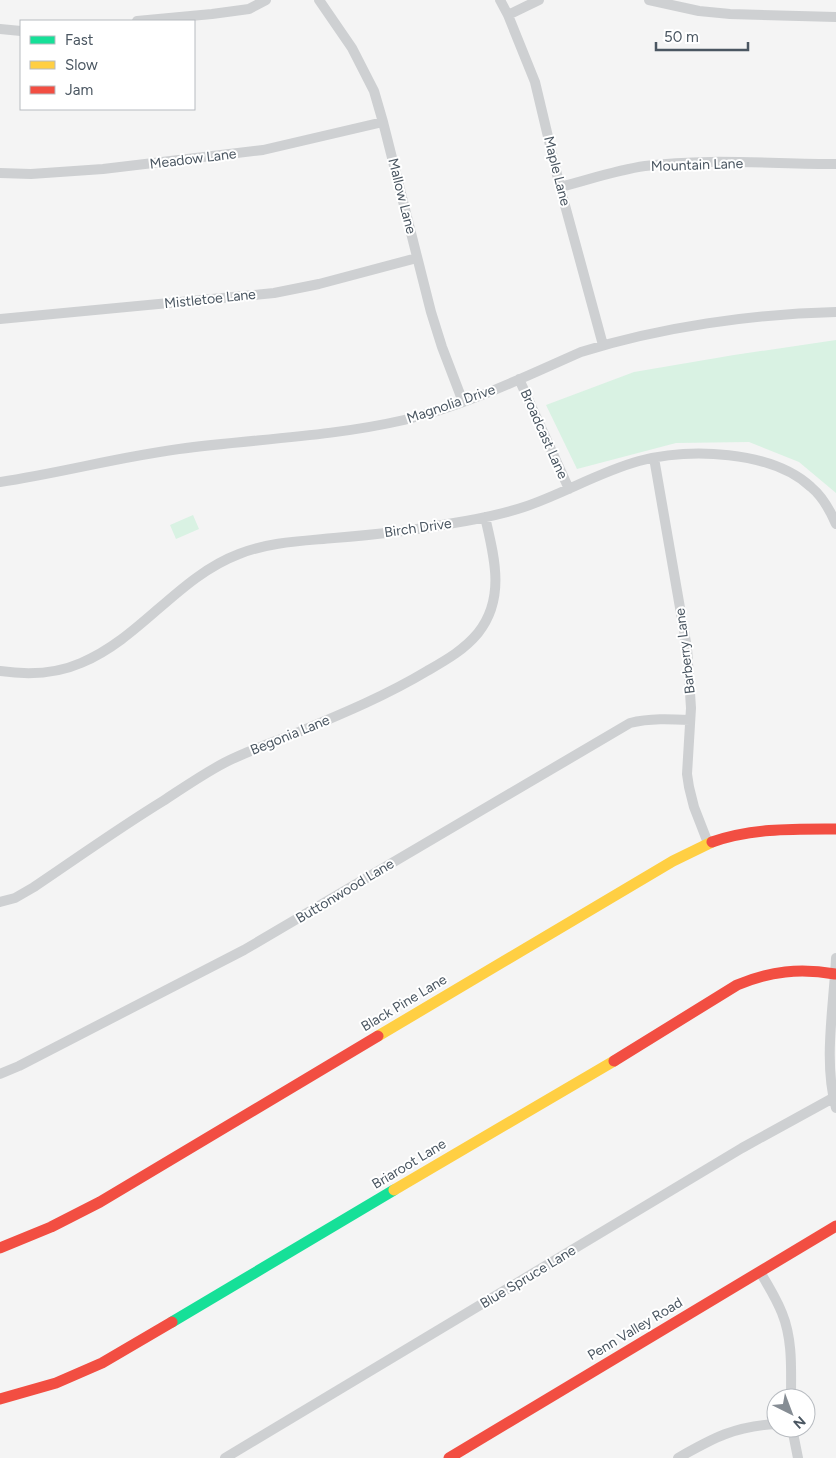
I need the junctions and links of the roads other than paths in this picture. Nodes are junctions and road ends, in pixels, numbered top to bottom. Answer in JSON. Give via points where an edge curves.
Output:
{"nodes":[{"id":1,"x":266,"y":0,"type":"edge"},
{"id":2,"x":319,"y":0,"type":"edge"},
{"id":3,"x":500,"y":0,"type":"edge"},
{"id":4,"x":539,"y":0,"type":"edge"},
{"id":5,"x":648,"y":0,"type":"edge"},
{"id":6,"x":508,"y":15,"type":"junction"},
{"id":7,"x":836,"y":17,"type":"edge"},
{"id":8,"x":148,"y":20,"type":"edge"},
{"id":9,"x":0,"y":29,"type":"edge"},
{"id":10,"x":20,"y":31,"type":"edge"},
{"id":11,"x":383,"y":122,"type":"junction"},
{"id":12,"x":836,"y":164,"type":"edge"},
{"id":13,"x":0,"y":173,"type":"edge"},
{"id":14,"x":560,"y":187,"type":"junction"},
{"id":15,"x":417,"y":258,"type":"junction"},
{"id":16,"x":836,"y":312,"type":"edge"},
{"id":17,"x":0,"y":319,"type":"edge"},
{"id":18,"x":603,"y":345,"type":"junction"},
{"id":19,"x":519,"y":379,"type":"junction"},
{"id":20,"x":463,"y":402,"type":"junction"},
{"id":21,"x":654,"y":458,"type":"junction"},
{"id":22,"x":0,"y":482,"type":"edge"},
{"id":23,"x":569,"y":489,"type":"junction"},
{"id":24,"x":485,"y":517,"type":"junction"},
{"id":25,"x":836,"y":524,"type":"edge"},
{"id":26,"x":0,"y":672,"type":"edge"},
{"id":27,"x":690,"y":720,"type":"junction"},
{"id":28,"x":836,"y":829,"type":"edge"},
{"id":29,"x":708,"y":843,"type":"junction"},
{"id":30,"x":0,"y":902,"type":"edge"},
{"id":31,"x":836,"y":958,"type":"edge"},
{"id":32,"x":835,"y":974,"type":"edge"},
{"id":33,"x":0,"y":1074,"type":"edge"},
{"id":34,"x":835,"y":1103,"type":"edge"},
{"id":35,"x":836,"y":1226,"type":"edge"},
{"id":36,"x":0,"y":1248,"type":"edge"},
{"id":37,"x":760,"y":1272,"type":"junction"},
{"id":38,"x":791,"y":1388,"type":"edge"},
{"id":39,"x":0,"y":1399,"type":"edge"},
{"id":40,"x":766,"y":1425,"type":"edge"},
{"id":41,"x":794,"y":1438,"type":"edge"},
{"id":42,"x":225,"y":1458,"type":"edge"},
{"id":43,"x":449,"y":1458,"type":"edge"},
{"id":44,"x":678,"y":1458,"type":"edge"},
{"id":45,"x":798,"y":1458,"type":"edge"}],
"edges":[{"from":1,"to":8,"type":"street","via":[[249,9]]},
{"from":2,"to":11,"type":"street","name":"Mallow Lane","via":[[363,68]]},
{"from":3,"to":6,"type":"street","name":"Maple Lane"},
{"from":4,"to":6,"type":"street"},
{"from":5,"to":7,"type":"street","via":[[730,14]]},
{"from":6,"to":14,"type":"street","name":"Maple Lane","via":[[535,82]]},
{"from":9,"to":10,"type":"street"},
{"from":11,"to":13,"type":"street","name":"Meadow Lane","via":[[264,150],[103,169]]},
{"from":11,"to":15,"type":"street","name":"Mallow Lane"},
{"from":12,"to":14,"type":"street","name":"Mountain Lane","via":[[688,163],[646,166]]},
{"from":14,"to":18,"type":"street","name":"Maple Lane"},
{"from":15,"to":17,"type":"street","name":"Mistletoe Lane","via":[[319,284],[274,292]]},
{"from":15,"to":20,"type":"street","name":"Mallow Lane","via":[[433,321]]},
{"from":16,"to":18,"type":"street","name":"Magnolia Drive","via":[[705,325]]},
{"from":18,"to":19,"type":"street","name":"Magnolia Drive"},
{"from":19,"to":20,"type":"street","name":"Magnolia Drive"},
{"from":19,"to":23,"type":"street","name":"Broadcast Lane"},
{"from":20,"to":22,"type":"street","name":"Magnolia Drive","via":[[405,420],[349,431],[135,455]]},
{"from":21,"to":23,"type":"street","name":"Birch Drive","via":[[623,466]]},
{"from":21,"to":25,"type":"street","name":"Birch Drive","via":[[680,454],[726,454],[783,469],[810,485]]},
{"from":21,"to":27,"type":"street","name":"Barberry Lane","via":[[686,645]]},
{"from":23,"to":24,"type":"street","name":"Birch Drive","via":[[521,508]]},
{"from":24,"to":26,"type":"street","name":"Birch Drive","via":[[400,532],[295,542],[242,552],[191,581],[122,639],[89,660],[46,672]]},
{"from":24,"to":30,"type":"street","name":"Begonia Lane","via":[[496,587],[494,602],[478,632],[451,658],[383,696],[222,764],[34,887],[16,898]]},
{"from":27,"to":29,"type":"street","name":"Barberry Lane","via":[[689,787]]},
{"from":27,"to":33,"type":"street","name":"Buttonwood Lane","via":[[630,723],[244,950]]},
{"from":28,"to":29,"type":"street","name":"Black Pine Lane","via":[[766,829]]},
{"from":29,"to":36,"type":"street","name":"Black Pine Lane","via":[[672,861],[100,1202],[42,1232]]},
{"from":31,"to":32,"type":"street"},
{"from":32,"to":34,"type":"street","via":[[830,1056]]},
{"from":32,"to":39,"type":"street","name":"Briaroot Lane","via":[[795,969],[776,971],[737,985],[102,1363],[56,1383]]},
{"from":34,"to":42,"type":"street","name":"Blue Spruce Lane","via":[[742,1148]]},
{"from":35,"to":37,"type":"street","name":"Penn Valley Road"},
{"from":37,"to":38,"type":"street","via":[[783,1314],[788,1332]]},
{"from":37,"to":43,"type":"street","name":"Penn Valley Road"},
{"from":40,"to":44,"type":"street","via":[[722,1434]]},
{"from":41,"to":45,"type":"street"}]}
